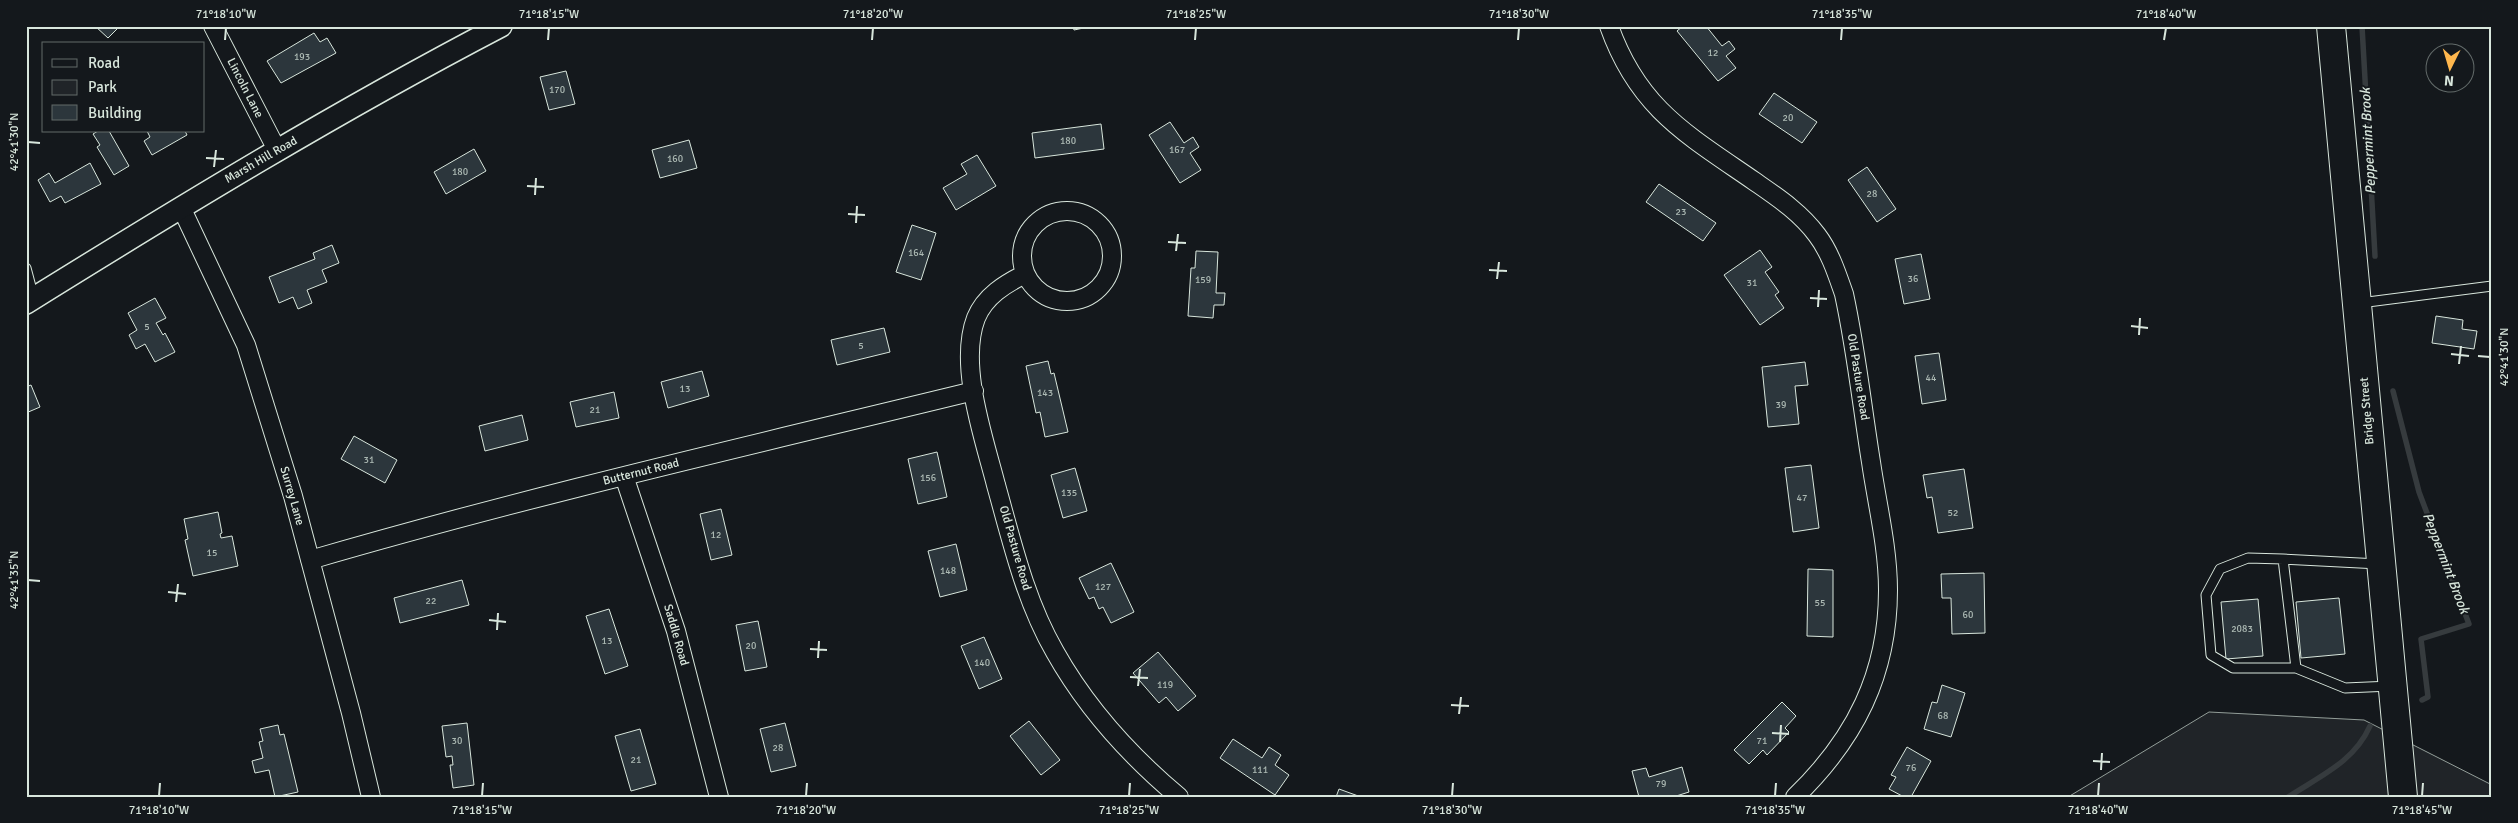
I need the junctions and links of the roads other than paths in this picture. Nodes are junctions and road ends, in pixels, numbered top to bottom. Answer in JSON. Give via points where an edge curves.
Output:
{"nodes":[{"id":1,"x":213,"y":26,"type":"edge"},
{"id":2,"x":501,"y":26,"type":"edge"},
{"id":3,"x":1609,"y":26,"type":"edge"},
{"id":4,"x":2331,"y":26,"type":"edge"},
{"id":5,"x":277,"y":150,"type":"junction"},
{"id":6,"x":181,"y":207,"type":"junction"},
{"id":7,"x":26,"y":268,"type":"edge"},
{"id":8,"x":1025,"y":274,"type":"junction"},
{"id":9,"x":2492,"y":286,"type":"edge"},
{"id":10,"x":30,"y":301,"type":"edge"},
{"id":11,"x":2358,"y":304,"type":"junction"},
{"id":12,"x":974,"y":391,"type":"junction"},
{"id":13,"x":624,"y":476,"type":"junction"},
{"id":14,"x":2283,"y":559,"type":"junction"},
{"id":15,"x":310,"y":560,"type":"junction"},
{"id":16,"x":2382,"y":564,"type":"junction"},
{"id":17,"x":2296,"y":668,"type":"junction"},
{"id":18,"x":2392,"y":686,"type":"junction"},
{"id":19,"x":371,"y":797,"type":"edge"},
{"id":20,"x":719,"y":797,"type":"edge"},
{"id":21,"x":1179,"y":797,"type":"edge"},
{"id":22,"x":1795,"y":797,"type":"edge"},
{"id":23,"x":2403,"y":797,"type":"edge"}],
"edges":[{"from":1,"to":5,"type":"street","name":"Lincoln Lane"},
{"from":2,"to":5,"type":"street","name":"Marsh Hill Road"},
{"from":3,"to":22,"type":"street","name":"Old Pasture Road","via":[[1623,62],[1660,112],[1680,130],[1787,204],[1818,236],[1844,294],[1886,559],[1887,617],[1876,675],[1865,703],[1836,754]]},
{"from":4,"to":11,"type":"main road","name":"Bridge Street"},
{"from":5,"to":6,"type":"street","name":"Marsh Hill Road"},
{"from":6,"to":10,"type":"street","name":"Marsh Hill Road"},
{"from":6,"to":15,"type":"street","name":"Surrey Lane","via":[[246,345]]},
{"from":7,"to":10,"type":"lane"},
{"from":8,"to":8,"type":"street","via":[[1031,284],[1048,297],[1080,300],[1106,281],[1113,260],[1110,238],[1087,215],[1066,210],[1045,217],[1036,223],[1024,242]]},
{"from":8,"to":12,"type":"street","name":"Old Pasture Road","via":[[995,292],[976,319],[970,350]]},
{"from":9,"to":11,"type":"lane"},
{"from":11,"to":16,"type":"main road","name":"Bridge Street"},
{"from":12,"to":13,"type":"street","name":"Butternut Road"},
{"from":12,"to":21,"type":"street","name":"Old Pasture Road","via":[[1018,564],[1051,644],[1107,728]]},
{"from":13,"to":15,"type":"street","name":"Butternut Road","via":[[454,518]]},
{"from":13,"to":20,"type":"street","name":"Saddle Road","via":[[676,631]]},
{"from":14,"to":16,"type":"lane"},
{"from":14,"to":17,"type":"lane"},
{"from":14,"to":17,"type":"lane","via":[[2248,558],[2220,569],[2206,595],[2211,656],[2233,668]]},
{"from":15,"to":19,"type":"street","name":"Surrey Lane"},
{"from":16,"to":18,"type":"main road","name":"Bridge Street"},
{"from":17,"to":18,"type":"lane","via":[[2345,688]]},
{"from":18,"to":23,"type":"main road","name":"Bridge Street"}]}
